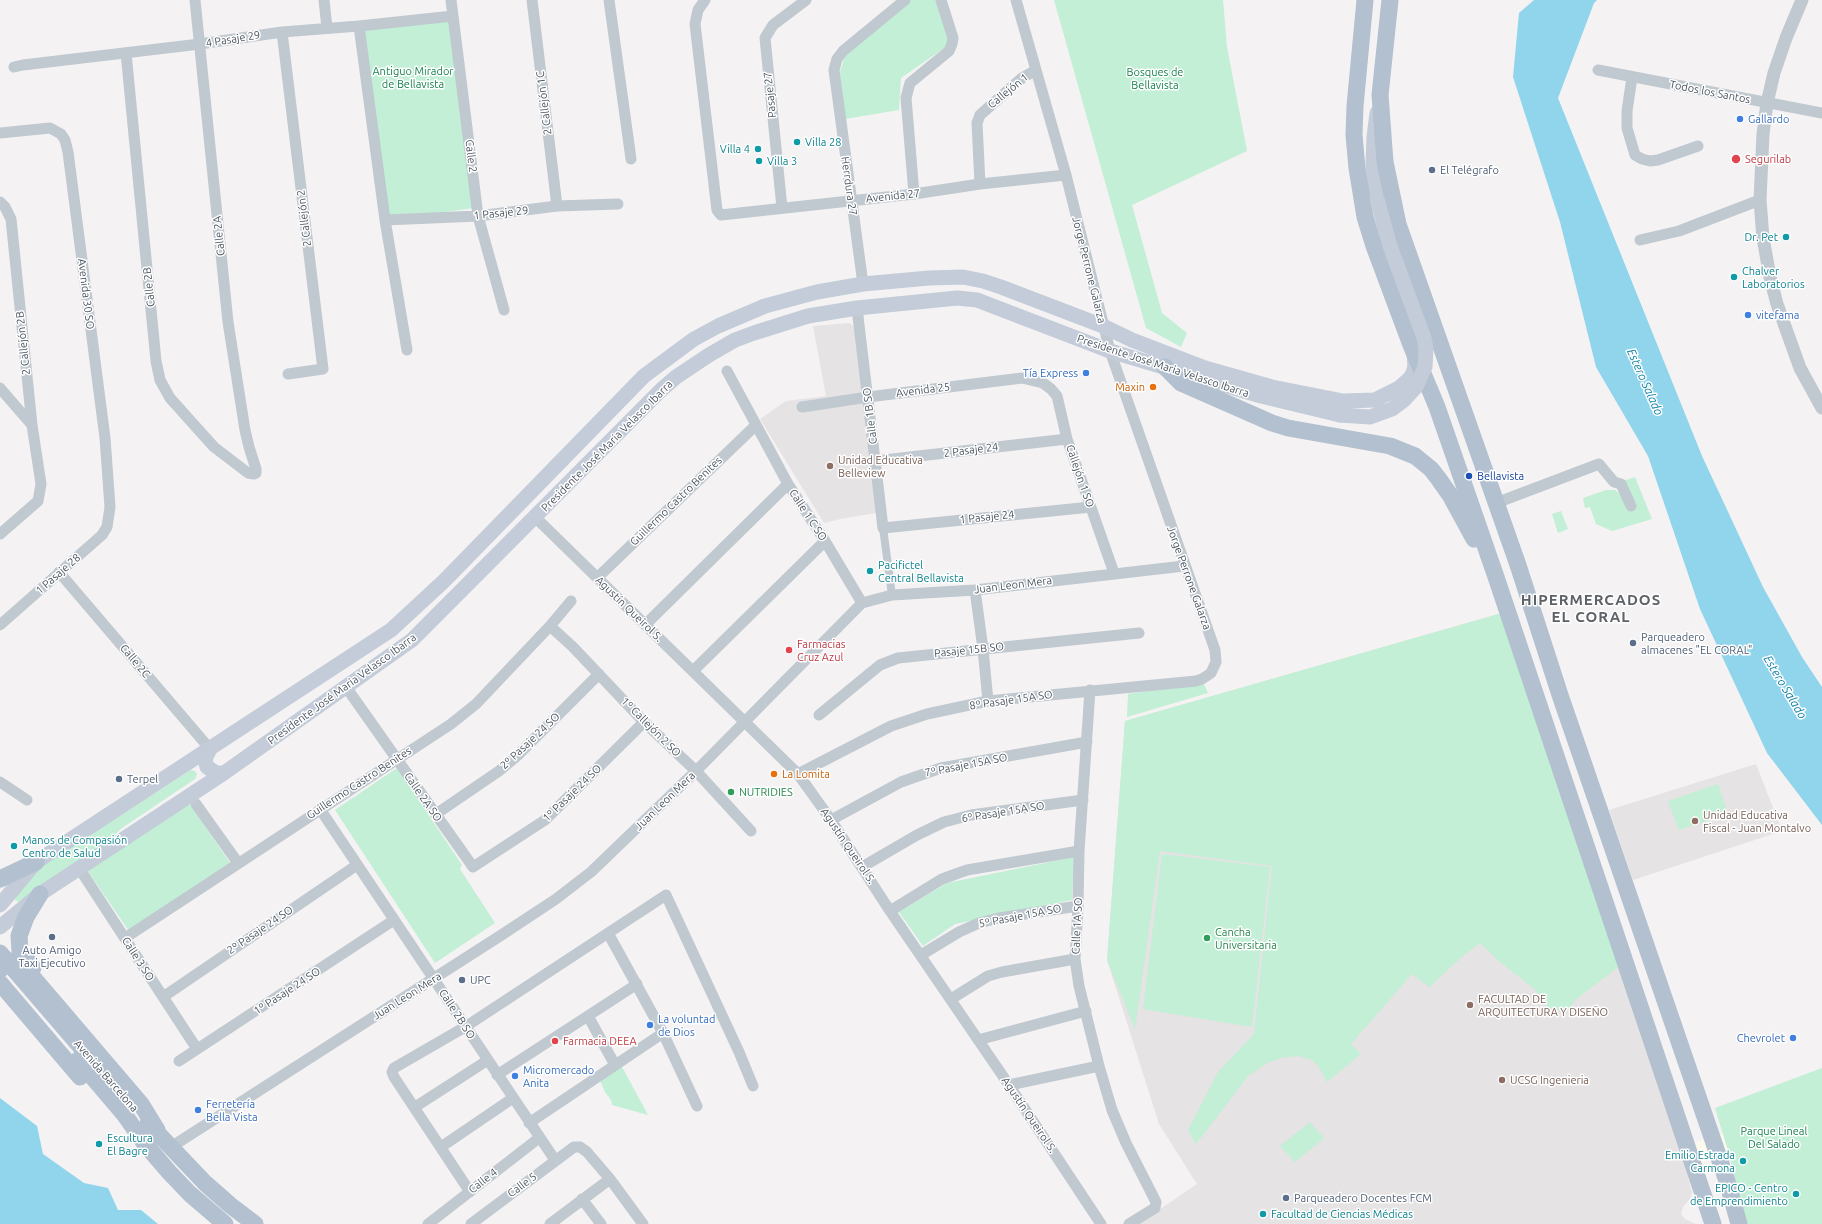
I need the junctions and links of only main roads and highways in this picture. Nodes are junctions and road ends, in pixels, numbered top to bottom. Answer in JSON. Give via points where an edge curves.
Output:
{"nodes":[{"id":1,"x":1365,"y":0,"type":"edge"},
{"id":2,"x":1390,"y":0,"type":"edge"},
{"id":3,"x":1380,"y":95,"type":"junction"},
{"id":4,"x":1411,"y":345,"type":"junction"},
{"id":5,"x":1165,"y":367,"type":"junction"},
{"id":6,"x":1496,"y":578,"type":"junction"},
{"id":7,"x":444,"y":581,"type":"junction"},
{"id":8,"x":459,"y":594,"type":"junction"},
{"id":9,"x":210,"y":749,"type":"junction"},
{"id":10,"x":184,"y":766,"type":"junction"},
{"id":11,"x":224,"y":773,"type":"junction"},
{"id":12,"x":197,"y":797,"type":"junction"},
{"id":13,"x":36,"y":862,"type":"junction"},
{"id":14,"x":0,"y":879,"type":"edge"},
{"id":15,"x":40,"y":894,"type":"junction"},
{"id":16,"x":0,"y":905,"type":"edge"},
{"id":17,"x":0,"y":927,"type":"edge"},
{"id":18,"x":0,"y":953,"type":"edge"},
{"id":19,"x":0,"y":977,"type":"edge"},
{"id":20,"x":62,"y":1011,"type":"junction"},
{"id":21,"x":82,"y":1057,"type":"junction"},
{"id":22,"x":157,"y":1130,"type":"junction"},
{"id":23,"x":145,"y":1144,"type":"junction"},
{"id":24,"x":225,"y":1224,"type":"edge"},
{"id":25,"x":255,"y":1224,"type":"edge"},
{"id":26,"x":1714,"y":1224,"type":"edge"},
{"id":27,"x":1739,"y":1224,"type":"edge"}],
"edges":[{"from":1,"to":4,"type":"main road","via":[[1355,106],[1357,168],[1365,217]]},
{"from":2,"to":3,"type":"main road"},
{"from":3,"to":5,"type":"main road","name":"Presidente José Maria Velasco Ibarra","bridge":true,"via":[[1373,165],[1377,199],[1390,246],[1426,348],[1425,366],[1419,382],[1411,393],[1392,409],[1370,417],[1340,415],[1261,396]]},
{"from":3,"to":27,"type":"main road","via":[[1385,162],[1398,224],[1518,565],[1560,695],[1728,1182]]},
{"from":4,"to":6,"type":"main road","via":[[1437,406]]},
{"from":4,"to":7,"type":"main road","name":"Presidente José Maria Velasco Ibarra","via":[[1415,366],[1410,378],[1402,385],[1375,400],[1343,401],[1272,387],[1205,368],[995,285],[963,277],[863,284],[817,292],[765,306],[718,326],[665,359],[644,376]]},
{"from":5,"to":6,"type":"main road","via":[[1181,383],[1272,423],[1390,446],[1415,456],[1431,469],[1450,495]]},
{"from":5,"to":8,"type":"main road","name":"Presidente José Maria Velasco Ibarra","via":[[1110,351],[977,300],[957,298],[857,308],[781,323],[734,340],[676,377]]},
{"from":6,"to":26,"type":"main road"},
{"from":7,"to":8,"type":"main road","via":[[449,579],[459,583]]},
{"from":7,"to":9,"type":"main road","name":"Presidente José Maria Velasco Ibarra","via":[[391,630]]},
{"from":8,"to":11,"type":"main road","name":"Presidente José Maria Velasco Ibarra","via":[[412,640]]},
{"from":9,"to":10,"type":"main road","name":"Presidente José Maria Velasco Ibarra"},
{"from":9,"to":11,"type":"main road","via":[[205,759],[207,767],[212,772]]},
{"from":10,"to":12,"type":"main road","via":[[195,767],[203,779]]},
{"from":10,"to":13,"type":"main road","name":"Presidente José Maria Velasco Ibarra"},
{"from":11,"to":12,"type":"main road","name":"Presidente José Maria Velasco Ibarra"},
{"from":12,"to":15,"type":"main road","name":"Presidente José Maria Velasco Ibarra"},
{"from":13,"to":14,"type":"main road"},
{"from":13,"to":16,"type":"main road","name":"Presidente José Maria Velasco Ibarra"},
{"from":15,"to":17,"type":"main road","name":"Presidente José Maria Velasco Ibarra"},
{"from":15,"to":20,"type":"main road","via":[[26,917],[19,936],[19,946],[23,956],[47,985]]},
{"from":18,"to":21,"type":"main road","name":"Avenida Barcelona","bridge":true},
{"from":19,"to":20,"type":"main road","via":[[4,964],[9,961],[20,962]]},
{"from":19,"to":21,"type":"main road","name":"Avenida Barcelona"},
{"from":19,"to":23,"type":"main road","via":[[116,1120]]},
{"from":20,"to":22,"type":"main road","via":[[141,1104]]},
{"from":21,"to":22,"type":"main road","name":"Avenida Barcelona"},
{"from":21,"to":23,"type":"main road","name":"Avenida Barcelona"},
{"from":22,"to":25,"type":"main road","name":"Avenida Barcelona","via":[[205,1183]]},
{"from":23,"to":24,"type":"main road","name":"Avenida Barcelona","via":[[190,1194]]}]}
